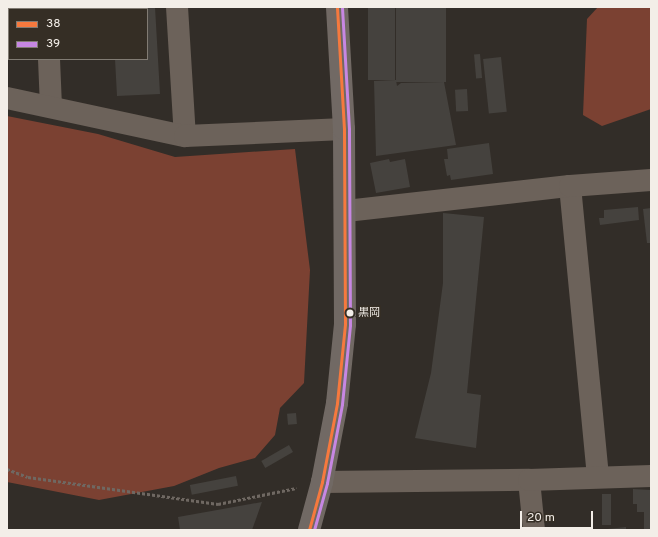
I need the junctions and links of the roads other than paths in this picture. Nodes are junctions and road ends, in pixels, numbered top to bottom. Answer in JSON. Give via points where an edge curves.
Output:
{"nodes":[{"id":1,"x":177,"y":7,"type":"edge"},
{"id":2,"x":337,"y":7,"type":"edge"},
{"id":3,"x":49,"y":60,"type":"edge"},
{"id":4,"x":7,"y":98,"type":"edge"},
{"id":5,"x":51,"y":107,"type":"junction"},
{"id":6,"x":344,"y":129,"type":"junction"},
{"id":7,"x":185,"y":136,"type":"junction"},
{"id":8,"x":651,"y":180,"type":"edge"},
{"id":9,"x":570,"y":186,"type":"junction"},
{"id":10,"x":346,"y":211,"type":"junction"},
{"id":11,"x":651,"y":476,"type":"edge"},
{"id":12,"x":598,"y":478,"type":"junction"},
{"id":13,"x":529,"y":480,"type":"junction"},
{"id":14,"x":322,"y":482,"type":"junction"},
{"id":15,"x":309,"y":530,"type":"edge"},
{"id":16,"x":534,"y":530,"type":"edge"}],
"edges":[{"from":1,"to":7,"type":"street"},
{"from":2,"to":6,"type":"highway"},
{"from":3,"to":5,"type":"street"},
{"from":4,"to":5,"type":"street"},
{"from":5,"to":7,"type":"street"},
{"from":6,"to":7,"type":"street"},
{"from":6,"to":10,"type":"highway"},
{"from":8,"to":9,"type":"street"},
{"from":9,"to":10,"type":"street"},
{"from":9,"to":12,"type":"street"},
{"from":10,"to":14,"type":"highway","via":[[342,364]]},
{"from":11,"to":12,"type":"street"},
{"from":12,"to":13,"type":"street"},
{"from":13,"to":14,"type":"street"},
{"from":13,"to":16,"type":"street"},
{"from":14,"to":15,"type":"highway"}]}
